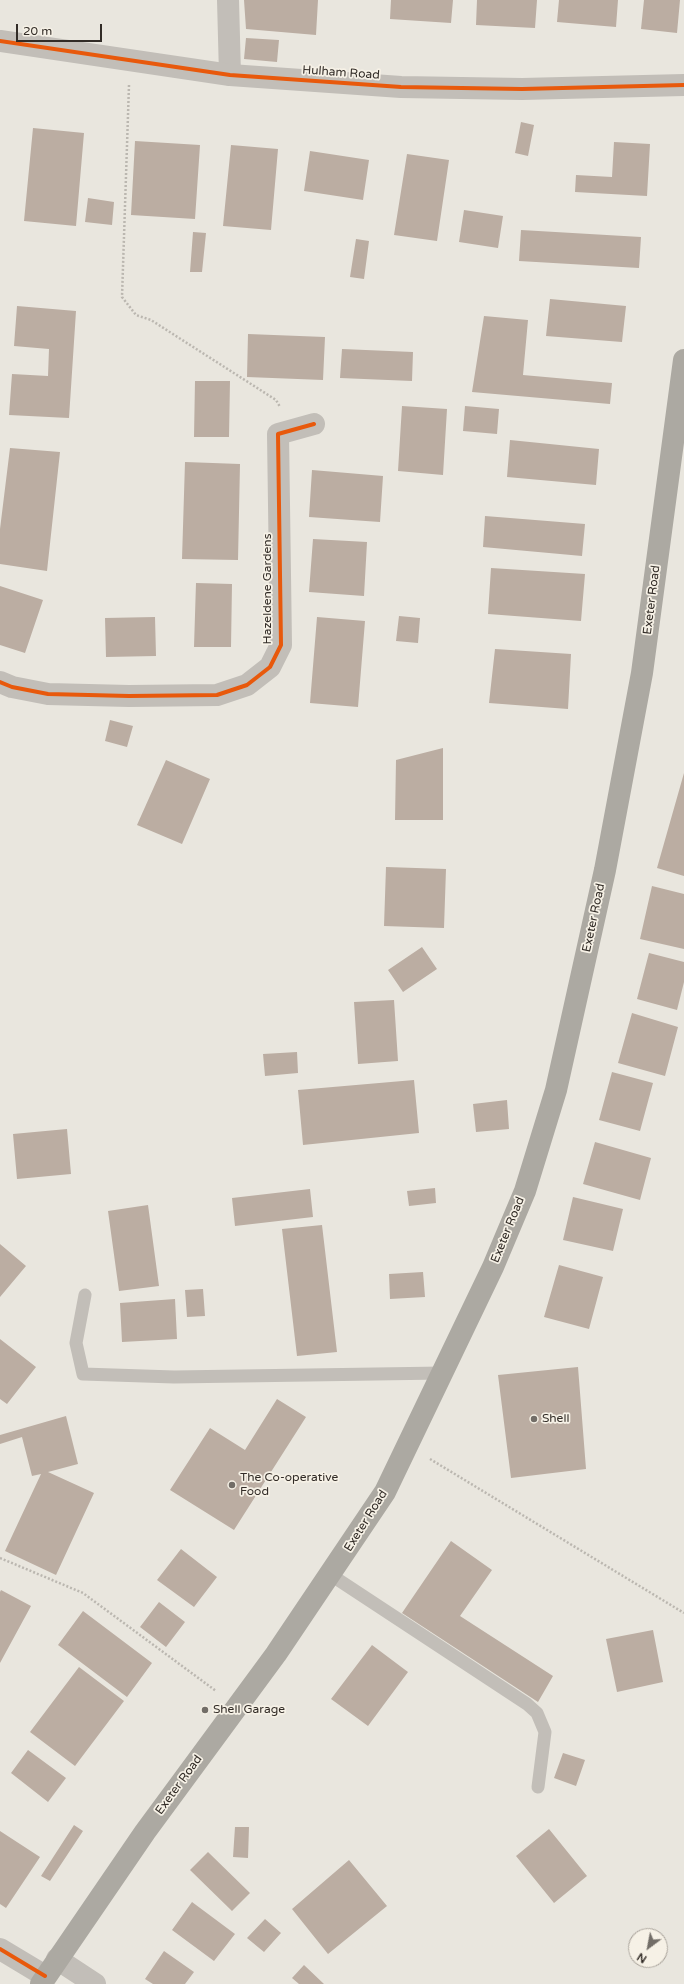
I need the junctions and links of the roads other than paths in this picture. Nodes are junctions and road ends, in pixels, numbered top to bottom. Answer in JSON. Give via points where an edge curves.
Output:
{"nodes":[{"id":1,"x":228,"y":0,"type":"edge"},
{"id":2,"x":0,"y":41,"type":"edge"},
{"id":3,"x":230,"y":75,"type":"junction"},
{"id":4,"x":684,"y":85,"type":"edge"},
{"id":5,"x":683,"y":368,"type":"edge"},
{"id":6,"x":314,"y":424,"type":"dead end"},
{"id":7,"x":0,"y":682,"type":"edge"},
{"id":8,"x":85,"y":1295,"type":"dead end"},
{"id":9,"x":443,"y":1373,"type":"junction"},
{"id":10,"x":331,"y":1575,"type":"junction"},
{"id":11,"x":538,"y":1787,"type":"dead end"},
{"id":12,"x":0,"y":1949,"type":"edge"},
{"id":13,"x":48,"y":1973,"type":"edge"},
{"id":14,"x":95,"y":1984,"type":"edge"}],
"edges":[{"from":1,"to":3,"type":"street"},
{"from":2,"to":3,"type":"street","name":"Hulham Road"},
{"from":3,"to":4,"type":"street","name":"Hulham Road","via":[[408,88],[522,90]]},
{"from":5,"to":9,"type":"highway","name":"Exeter Road","via":[[642,673],[605,870],[556,1090],[525,1191],[494,1267]]},
{"from":6,"to":7,"type":"street","name":"Hazeldene Gardens","via":[[278,434],[281,645],[270,667],[247,685],[217,695],[48,694]]},
{"from":8,"to":9,"type":"lane","via":[[76,1343],[83,1374],[174,1377]]},
{"from":9,"to":10,"type":"highway","name":"Exeter Road","via":[[385,1492]]},
{"from":10,"to":11,"type":"lane","via":[[537,1713],[546,1732]]},
{"from":10,"to":13,"type":"highway","name":"Exeter Road","via":[[145,1832]]},
{"from":12,"to":13,"type":"street"},
{"from":13,"to":14,"type":"street"}]}
